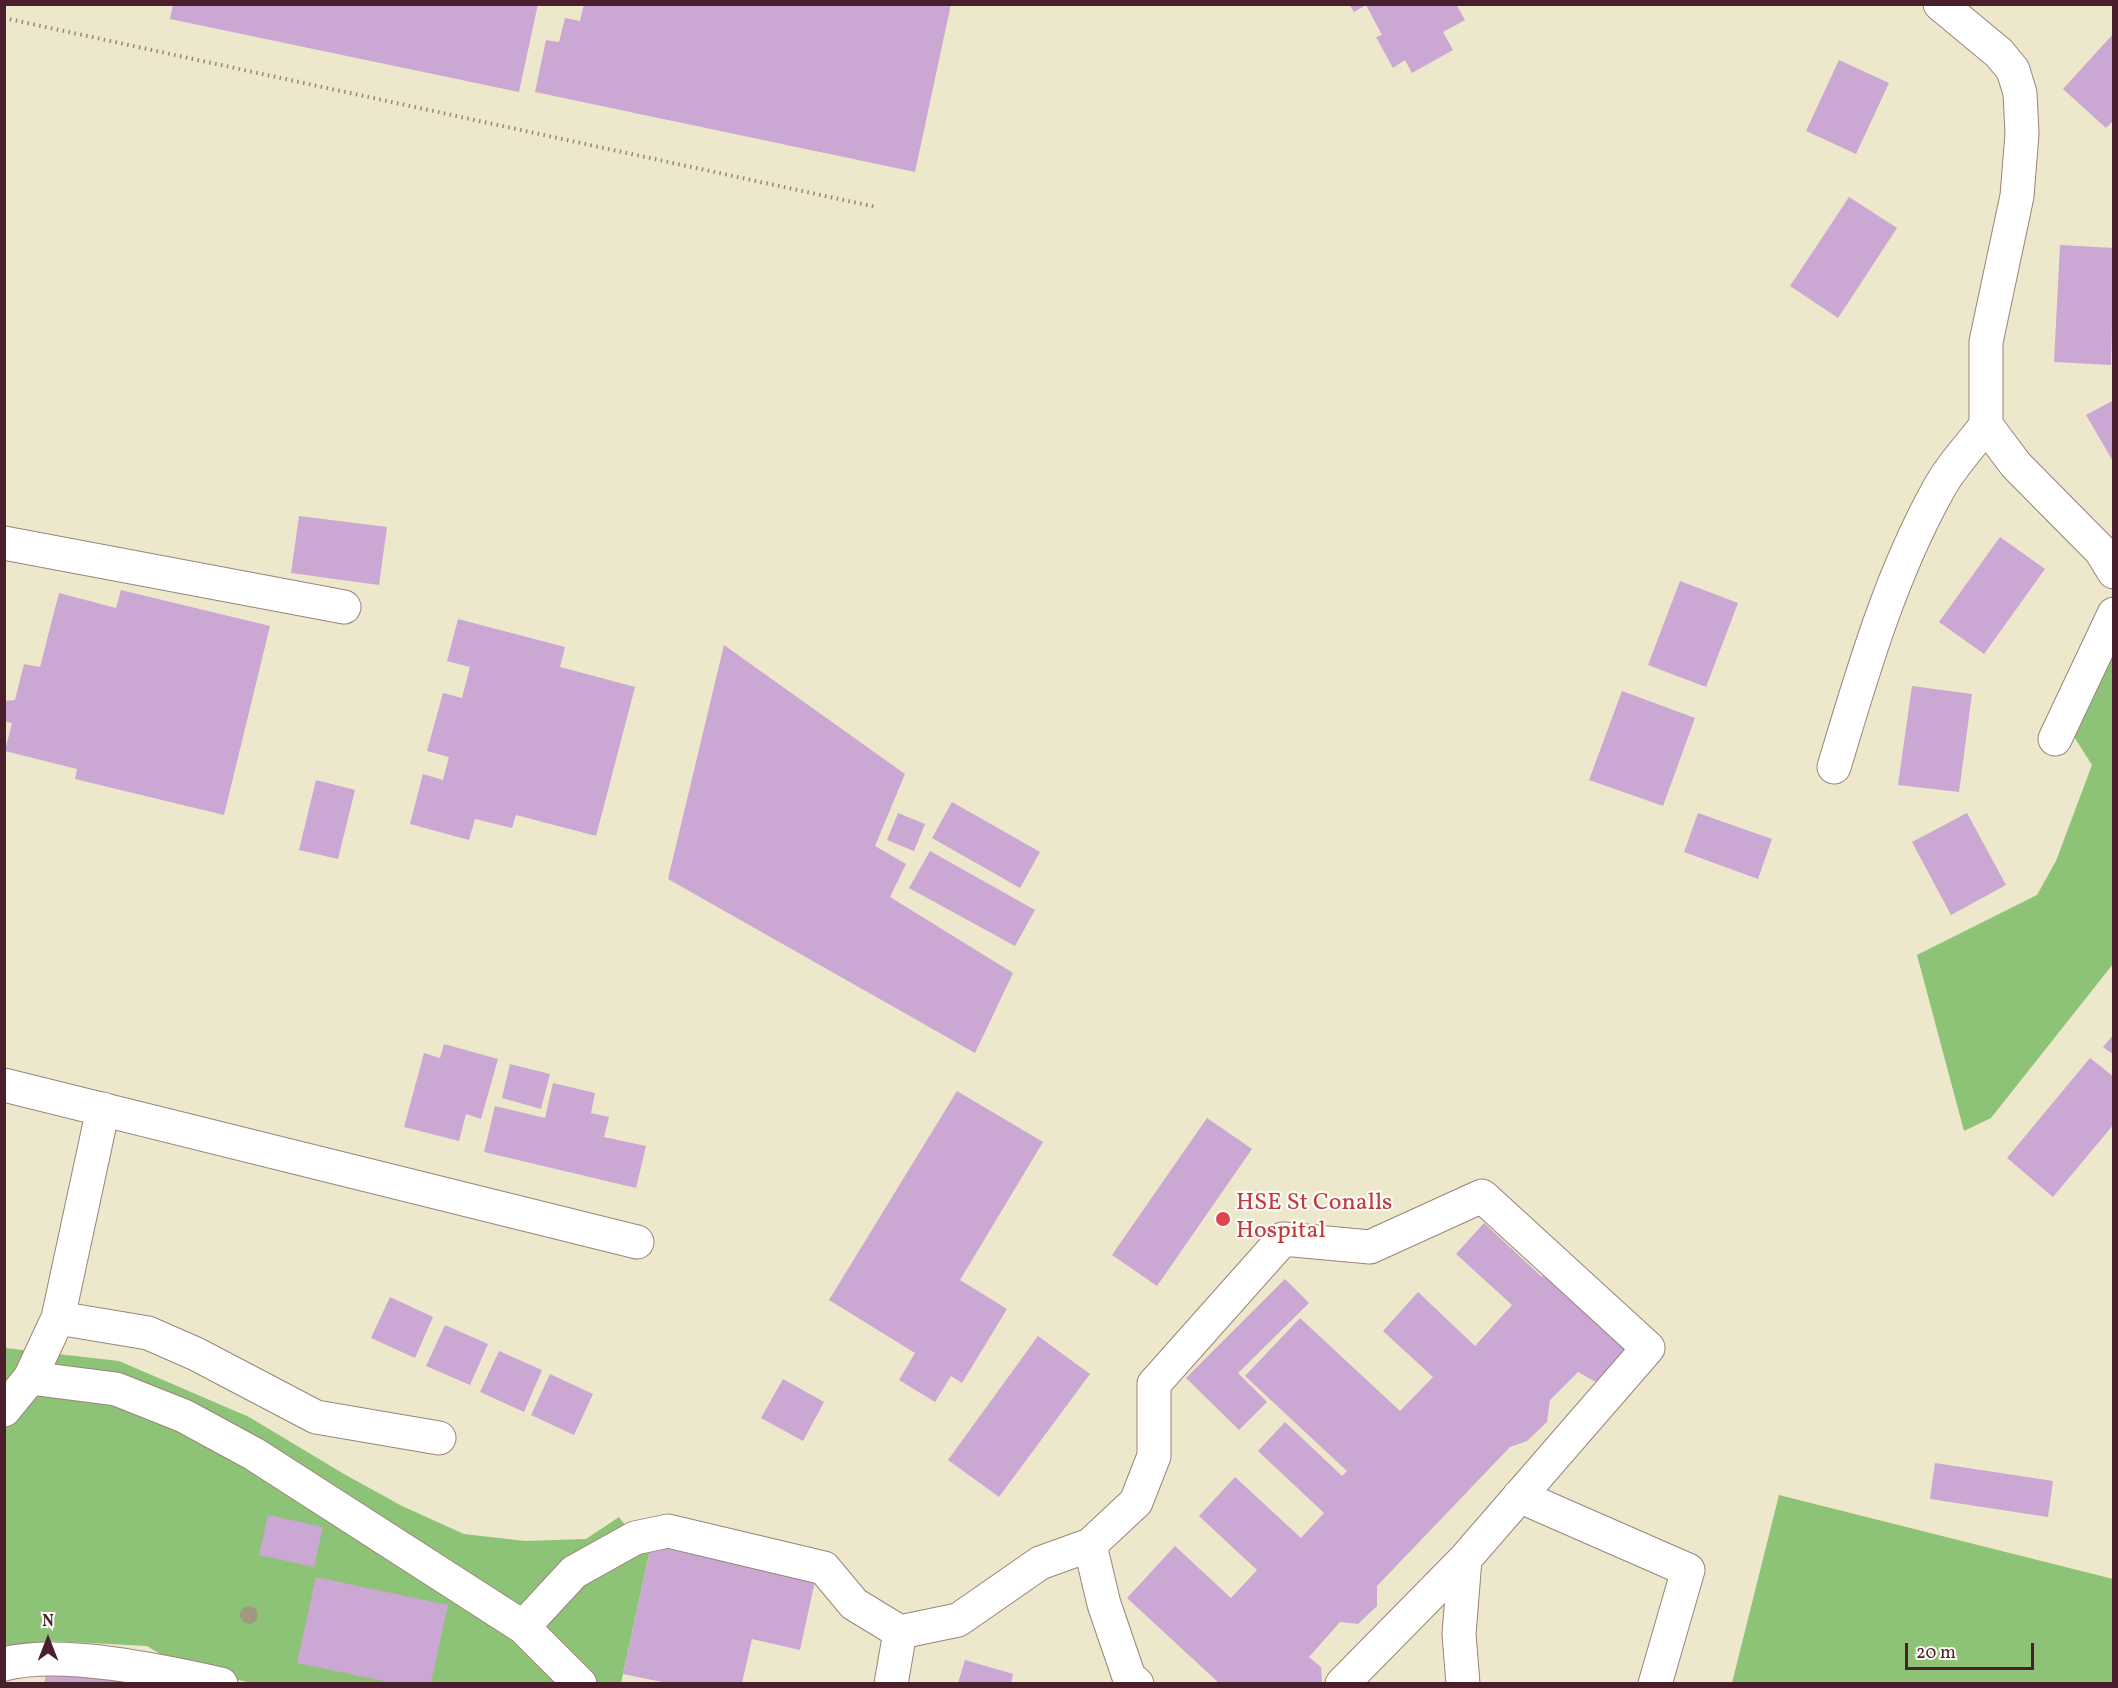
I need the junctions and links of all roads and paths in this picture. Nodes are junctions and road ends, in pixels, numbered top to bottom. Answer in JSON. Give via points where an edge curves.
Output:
{"nodes":[{"id":1,"x":1940,"y":4,"type":"edge"},
{"id":2,"x":4,"y":18,"type":"edge"},
{"id":3,"x":876,"y":207,"type":"dead end"},
{"id":4,"x":1986,"y":425,"type":"junction"},
{"id":5,"x":4,"y":543,"type":"edge"},
{"id":6,"x":2114,"y":572,"type":"edge"},
{"id":7,"x":344,"y":607,"type":"dead end"},
{"id":8,"x":2114,"y":614,"type":"edge"},
{"id":9,"x":2055,"y":739,"type":"dead end"},
{"id":10,"x":1834,"y":767,"type":"dead end"},
{"id":11,"x":4,"y":1085,"type":"edge"},
{"id":12,"x":103,"y":1109,"type":"junction"},
{"id":13,"x":637,"y":1242,"type":"dead end"},
{"id":14,"x":58,"y":1318,"type":"junction"},
{"id":15,"x":30,"y":1378,"type":"junction"},
{"id":16,"x":4,"y":1410,"type":"edge"},
{"id":17,"x":439,"y":1438,"type":"dead end"},
{"id":18,"x":1519,"y":1496,"type":"junction"},
{"id":19,"x":1090,"y":1545,"type":"junction"},
{"id":20,"x":1465,"y":1559,"type":"junction"},
{"id":21,"x":523,"y":1626,"type":"junction"},
{"id":22,"x":900,"y":1632,"type":"junction"},
{"id":23,"x":4,"y":1665,"type":"edge"},
{"id":24,"x":221,"y":1683,"type":"edge"},
{"id":25,"x":580,"y":1683,"type":"edge"},
{"id":26,"x":891,"y":1683,"type":"edge"},
{"id":27,"x":1137,"y":1683,"type":"edge"},
{"id":28,"x":1342,"y":1683,"type":"edge"},
{"id":29,"x":1464,"y":1683,"type":"edge"},
{"id":30,"x":1655,"y":1683,"type":"edge"}],
"edges":[{"from":1,"to":4,"type":"street","via":[[1999,53],[2013,70],[2020,93],[2022,134],[2017,196],[1986,342]]},
{"from":2,"to":3,"type":"path"},
{"from":4,"to":6,"type":"street","via":[[2016,465],[2101,551]]},
{"from":4,"to":10,"type":"street","via":[[1937,490],[1905,560]]},
{"from":5,"to":7,"type":"street"},
{"from":8,"to":9,"type":"street"},
{"from":11,"to":12,"type":"street"},
{"from":12,"to":13,"type":"street"},
{"from":12,"to":14,"type":"street"},
{"from":14,"to":15,"type":"street"},
{"from":14,"to":17,"type":"street","via":[[148,1333],[196,1353],[316,1418]]},
{"from":15,"to":16,"type":"street"},
{"from":15,"to":21,"type":"street","via":[[116,1389],[184,1416],[255,1454]]},
{"from":18,"to":19,"type":"street","via":[[1648,1348],[1482,1196],[1370,1247],[1283,1239],[1154,1384],[1154,1456],[1136,1502]]},
{"from":18,"to":20,"type":"street"},
{"from":18,"to":30,"type":"street","via":[[1689,1570]]},
{"from":19,"to":22,"type":"street","via":[[1040,1563],[958,1620]]},
{"from":19,"to":27,"type":"street","via":[[1104,1604],[1129,1677]]},
{"from":20,"to":28,"type":"street"},
{"from":20,"to":29,"type":"street","via":[[1460,1634]]},
{"from":21,"to":22,"type":"street","via":[[574,1572],[635,1538],[668,1531],[824,1568],[854,1604]]},
{"from":21,"to":25,"type":"street"},
{"from":22,"to":26,"type":"street"},
{"from":23,"to":24,"type":"street","via":[[69,1659]]}]}
